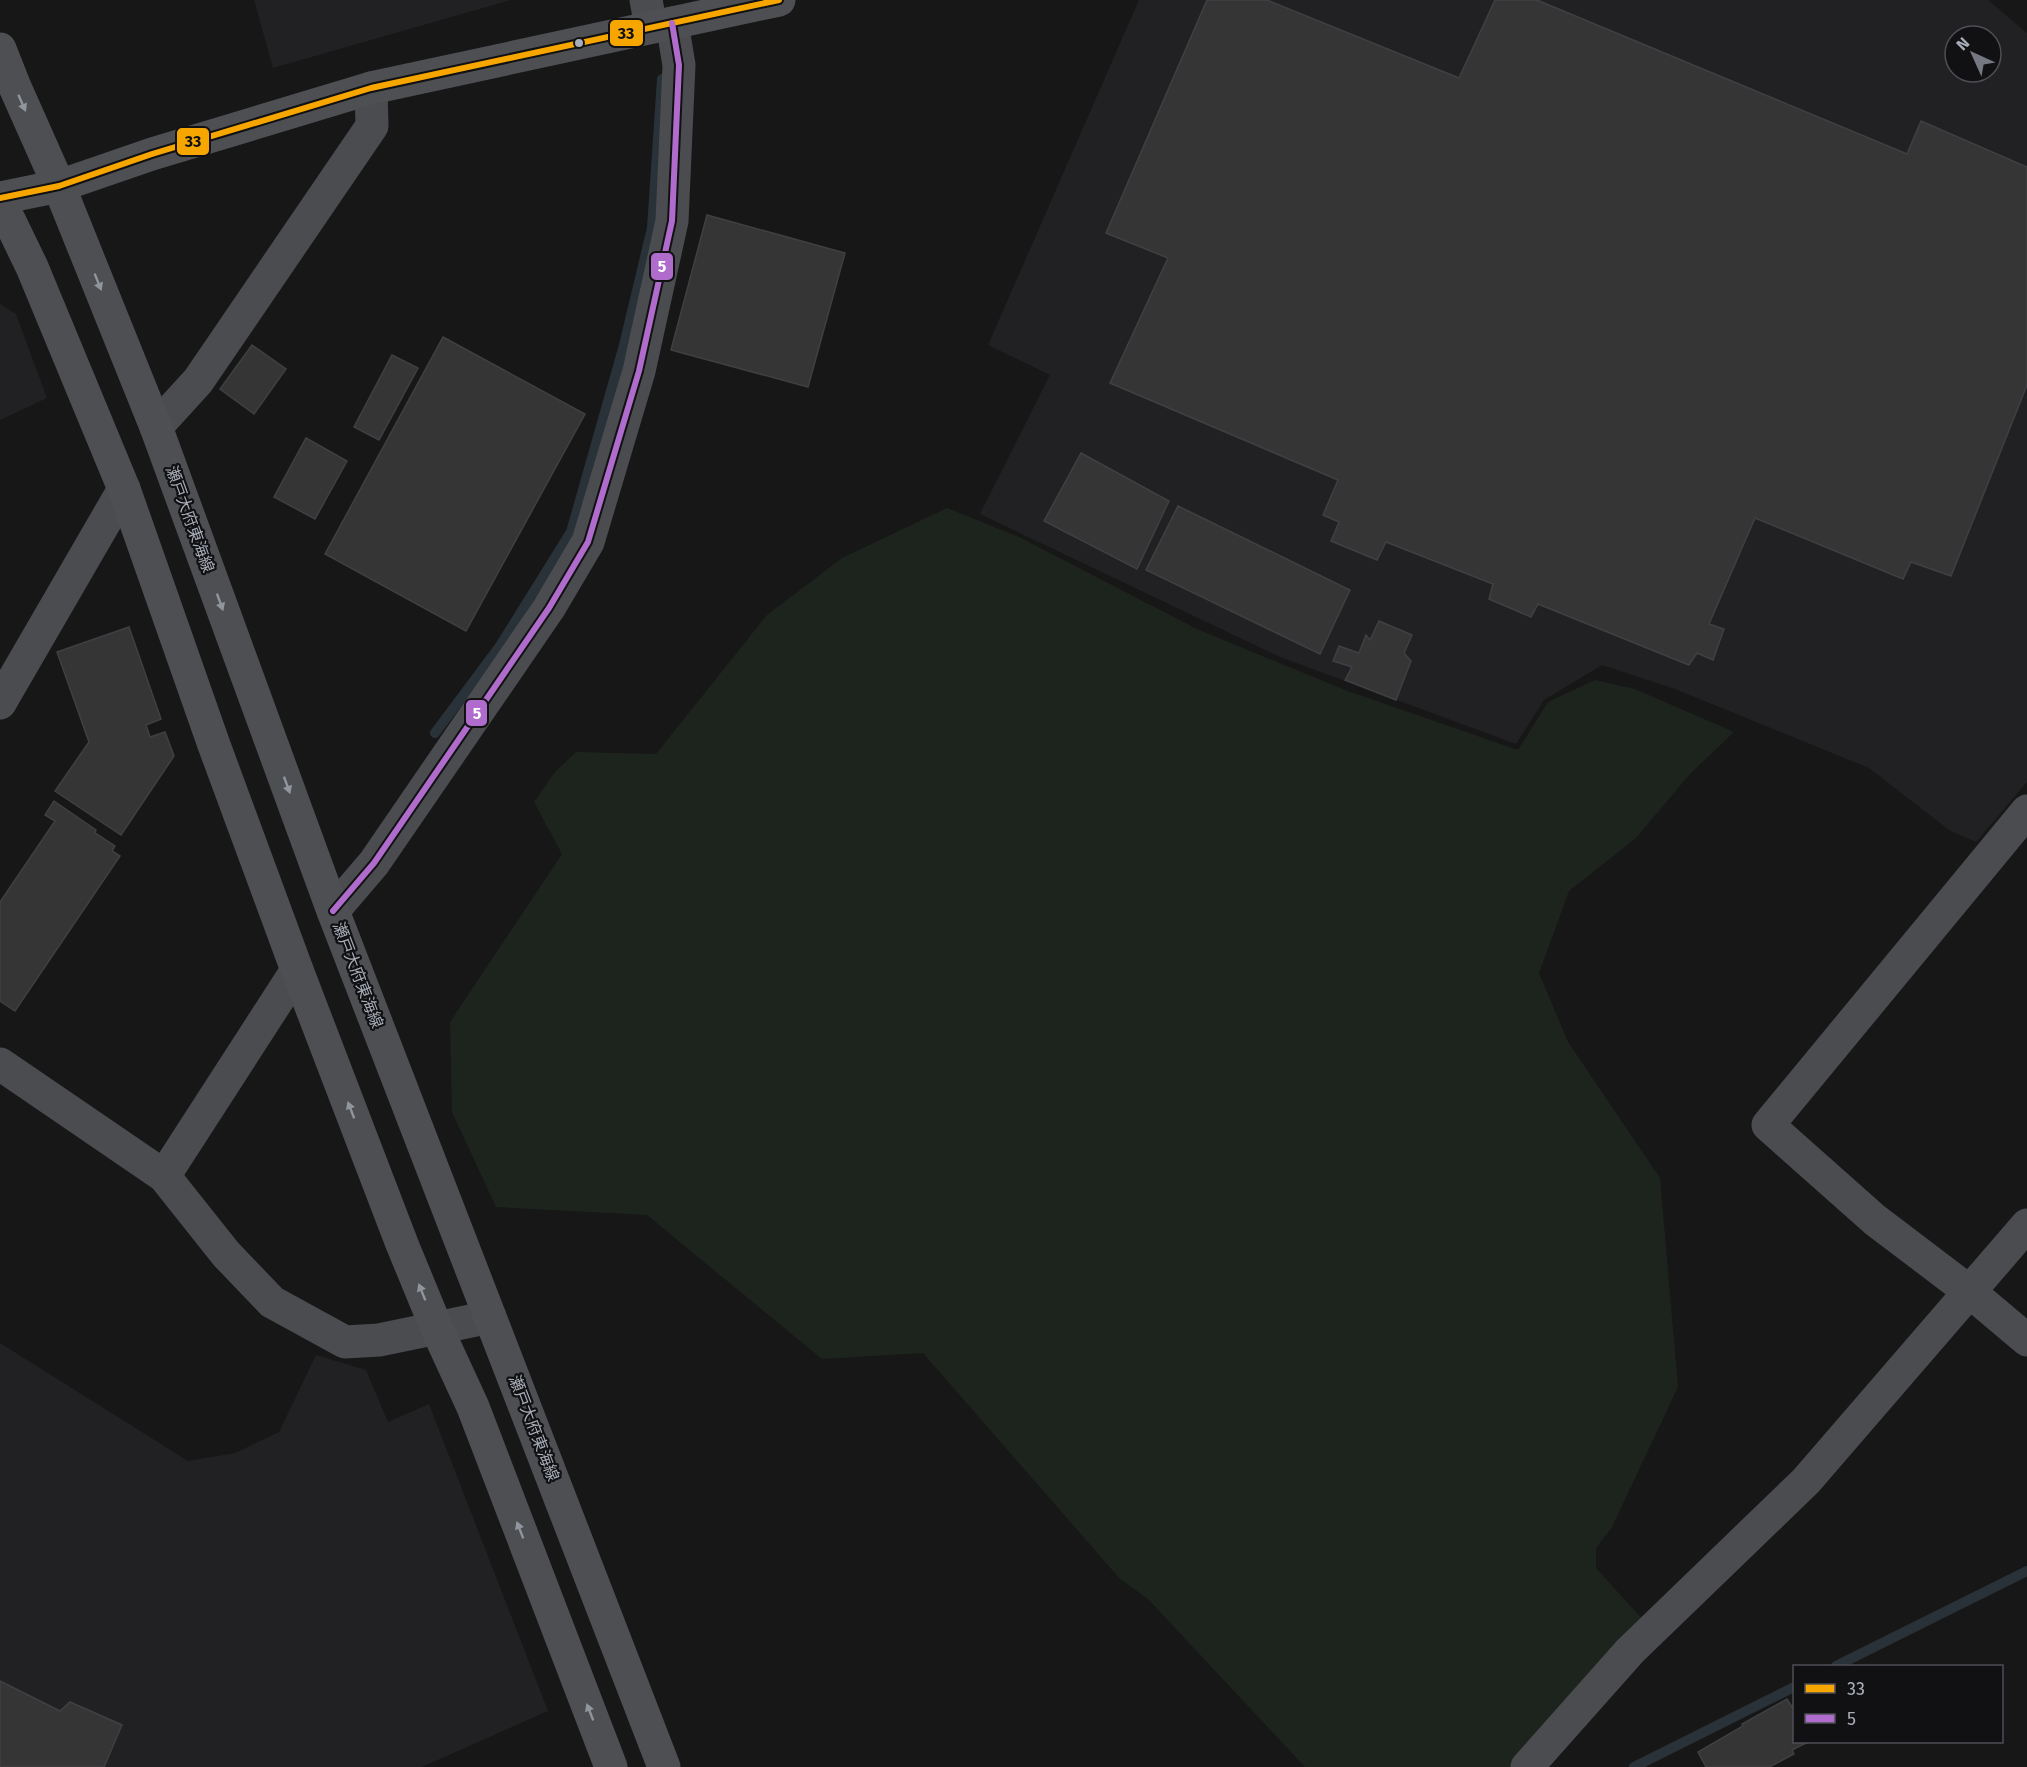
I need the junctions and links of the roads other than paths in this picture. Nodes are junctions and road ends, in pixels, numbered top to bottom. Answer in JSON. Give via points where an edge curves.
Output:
{"nodes":[{"id":1,"x":779,"y":0,"type":"edge"},
{"id":2,"x":656,"y":17,"type":"edge"},
{"id":3,"x":0,"y":49,"type":"edge"},
{"id":4,"x":371,"y":88,"type":"junction"},
{"id":5,"x":59,"y":186,"type":"junction"},
{"id":6,"x":0,"y":199,"type":"edge"},
{"id":7,"x":156,"y":427,"type":"junction"},
{"id":8,"x":123,"y":489,"type":"junction"},
{"id":9,"x":0,"y":703,"type":"edge"},
{"id":10,"x":2027,"y":811,"type":"edge"},
{"id":11,"x":333,"y":911,"type":"junction"},
{"id":12,"x":297,"y":970,"type":"junction"},
{"id":13,"x":0,"y":1064,"type":"edge"},
{"id":14,"x":164,"y":1176,"type":"junction"},
{"id":15,"x":2027,"y":1225,"type":"edge"},
{"id":16,"x":1970,"y":1292,"type":"junction"},
{"id":17,"x":490,"y":1317,"type":"junction"},
{"id":18,"x":437,"y":1329,"type":"junction"},
{"id":19,"x":2027,"y":1340,"type":"edge"},
{"id":20,"x":611,"y":1767,"type":"edge"},
{"id":21,"x":664,"y":1767,"type":"edge"},
{"id":22,"x":1527,"y":1767,"type":"edge"}],
"edges":[{"from":1,"to":2,"type":"main road"},
{"from":2,"to":4,"type":"main road"},
{"from":2,"to":11,"type":"street","via":[[679,65],[672,221],[639,371],[588,542],[549,608],[374,863]]},
{"from":3,"to":5,"type":"main road","name":"瀬戸大府東海線","one_way":true},
{"from":4,"to":5,"type":"main road"},
{"from":4,"to":7,"type":"street","via":[[372,126],[198,381]]},
{"from":5,"to":6,"type":"main road"},
{"from":5,"to":7,"type":"main road","name":"瀬戸大府東海線","one_way":true},
{"from":6,"to":8,"type":"main road"},
{"from":7,"to":11,"type":"main road","name":"瀬戸大府東海線","one_way":true},
{"from":8,"to":9,"type":"street"},
{"from":8,"to":12,"type":"main road"},
{"from":10,"to":16,"type":"street","via":[[1768,1125],[1875,1220]]},
{"from":11,"to":17,"type":"main road","name":"瀬戸大府東海線"},
{"from":12,"to":14,"type":"street"},
{"from":18,"to":12,"type":"main road","one_way":true},
{"from":13,"to":14,"type":"street"},
{"from":14,"to":18,"type":"street","via":[[226,1254],[272,1302],[345,1342]]},
{"from":15,"to":16,"type":"street"},
{"from":16,"to":19,"type":"street"},
{"from":16,"to":22,"type":"street","via":[[1806,1481],[1630,1651]]},
{"from":17,"to":18,"type":"street"},
{"from":17,"to":21,"type":"main road","name":"瀬戸大府東海線"},
{"from":20,"to":18,"type":"main road","one_way":true,"via":[[473,1407]]}]}
